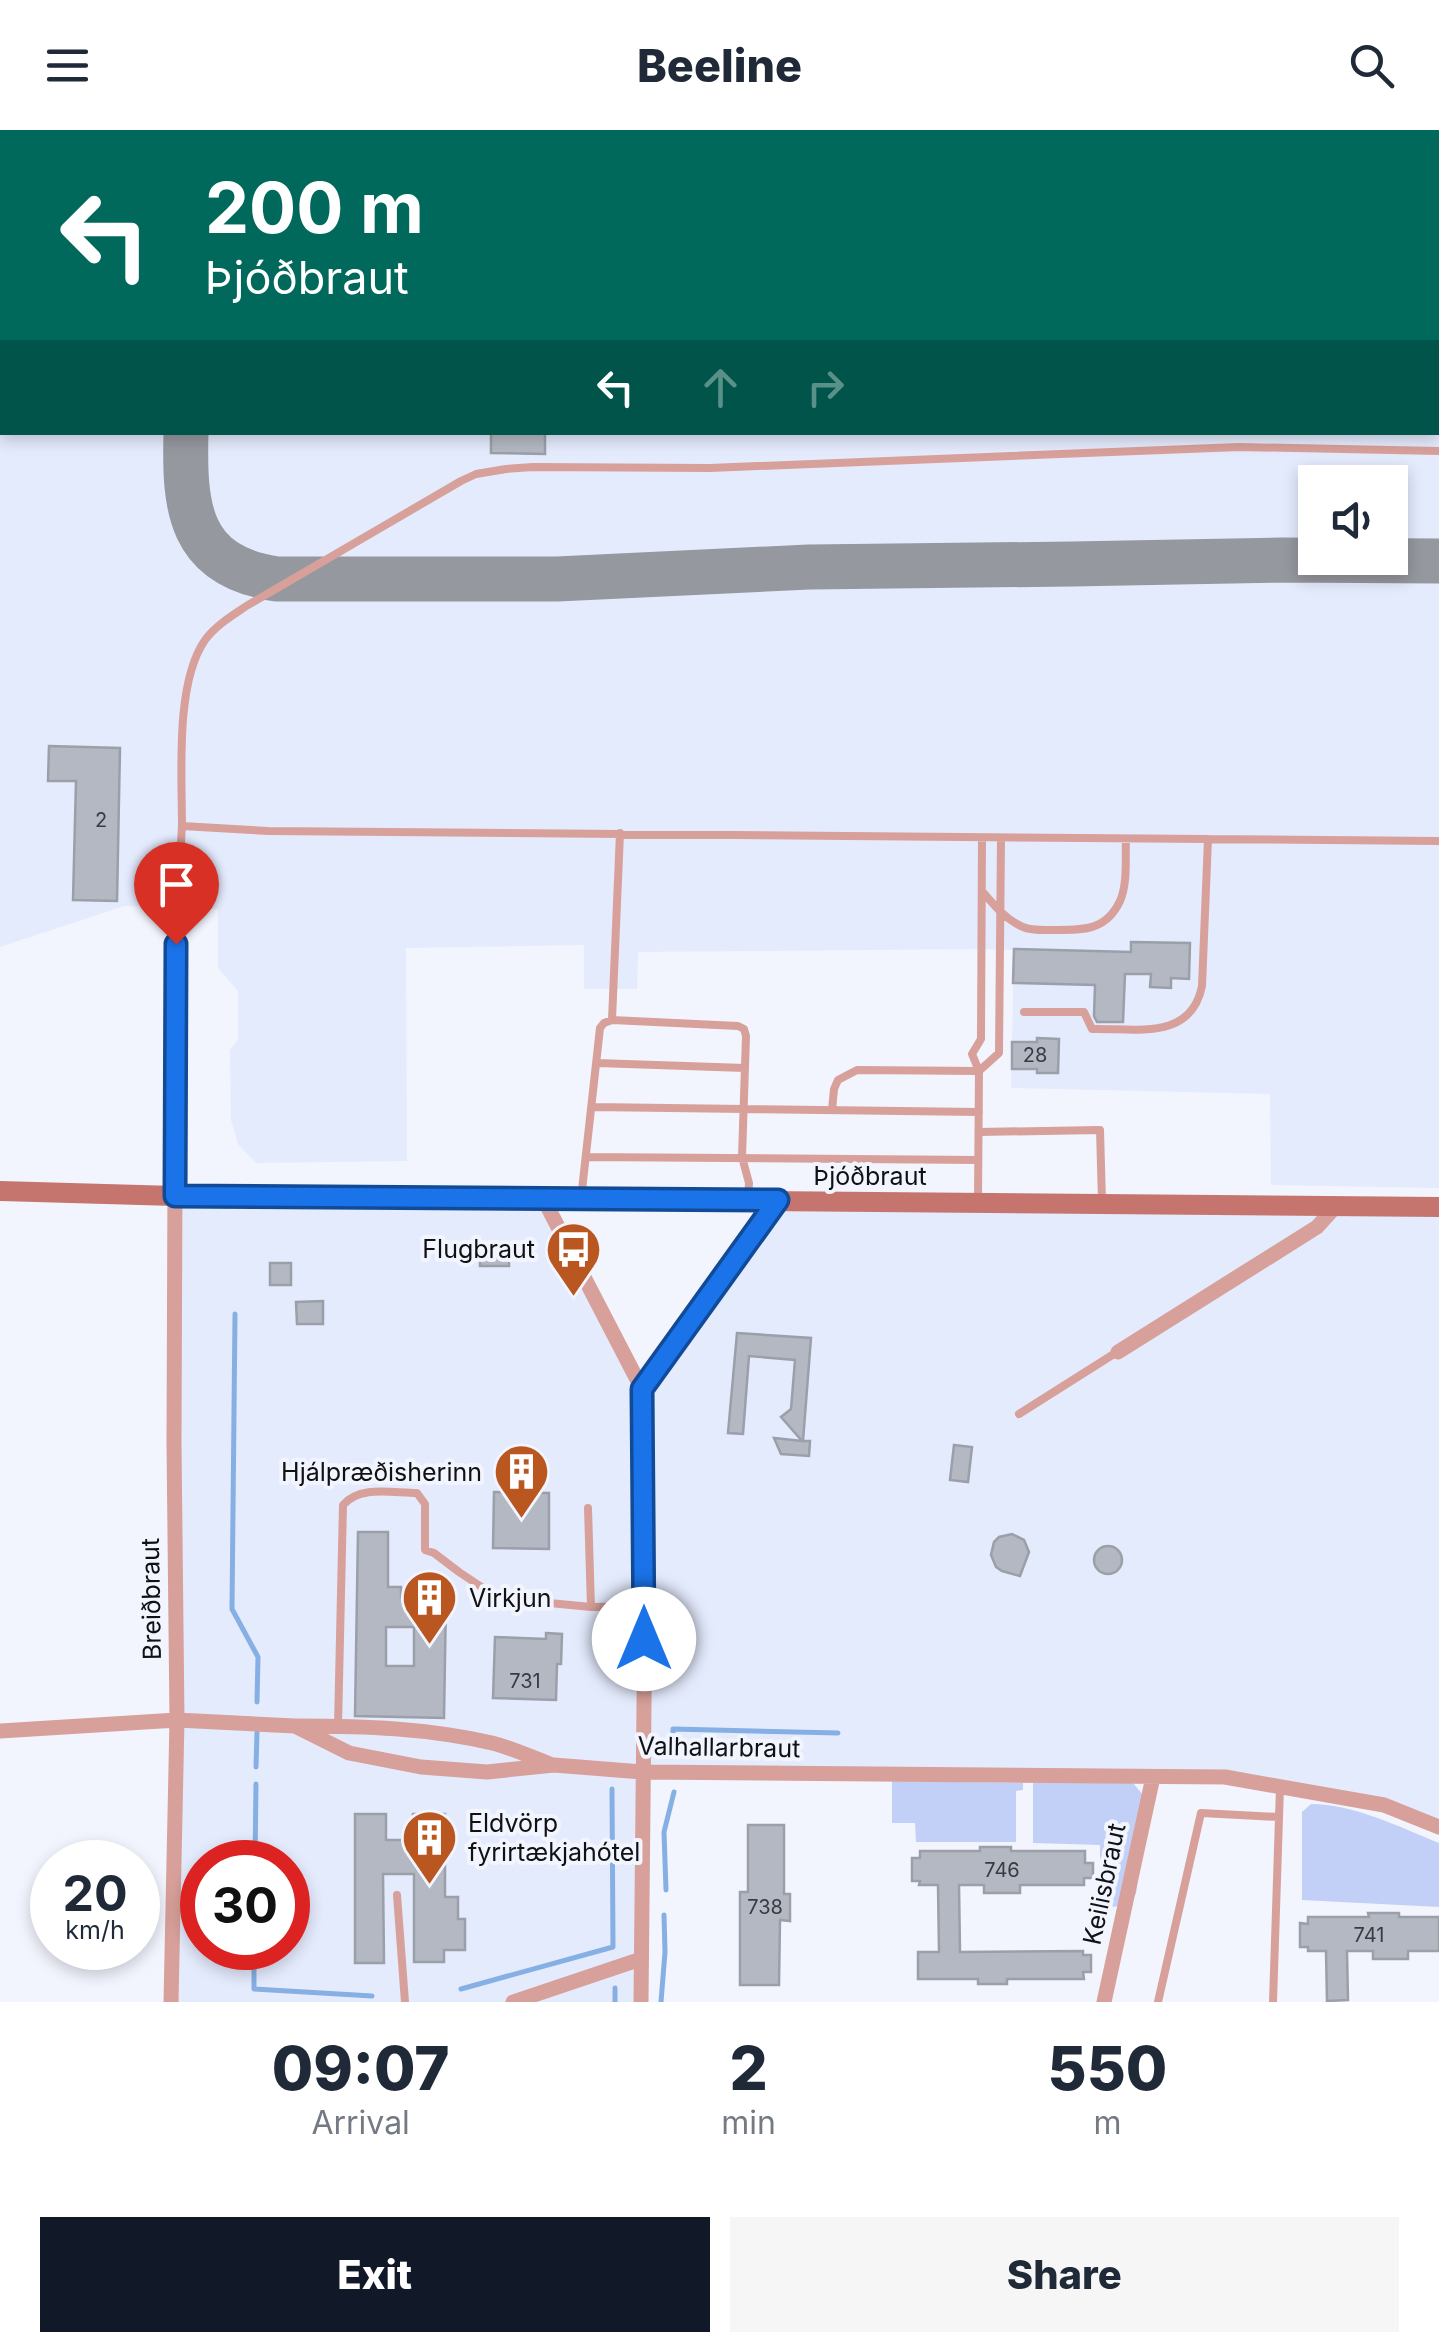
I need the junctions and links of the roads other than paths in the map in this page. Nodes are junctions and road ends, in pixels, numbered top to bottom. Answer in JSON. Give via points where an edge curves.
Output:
{"nodes":[{"id":1,"x":1240,"y":435,"type":"edge"},
{"id":2,"x":1239,"y":446,"type":"junction"},
{"id":3,"x":1439,"y":451,"type":"edge"},
{"id":4,"x":182,"y":826,"type":"junction"},
{"id":5,"x":620,"y":833,"type":"junction"},
{"id":6,"x":982,"y":838,"type":"junction"},
{"id":7,"x":1001,"y":838,"type":"junction"},
{"id":8,"x":1126,"y":838,"type":"junction"},
{"id":9,"x":1208,"y":839,"type":"junction"},
{"id":10,"x":1439,"y":840,"type":"edge"},
{"id":11,"x":982,"y":891,"type":"junction"},
{"id":12,"x":176,"y":908,"type":"joint"},
{"id":13,"x":1000,"y":912,"type":"junction"},
{"id":14,"x":1024,"y":1012,"type":"dead end"},
{"id":15,"x":612,"y":1020,"type":"junction"},
{"id":16,"x":597,"y":1064,"type":"junction"},
{"id":17,"x":745,"y":1068,"type":"junction"},
{"id":18,"x":980,"y":1071,"type":"junction"},
{"id":19,"x":592,"y":1108,"type":"junction"},
{"id":20,"x":744,"y":1109,"type":"junction"},
{"id":21,"x":832,"y":1110,"type":"junction"},
{"id":22,"x":979,"y":1112,"type":"junction"},
{"id":23,"x":979,"y":1132,"type":"junction"},
{"id":24,"x":586,"y":1156,"type":"junction"},
{"id":25,"x":742,"y":1158,"type":"junction"},
{"id":26,"x":978,"y":1160,"type":"junction"},
{"id":27,"x":0,"y":1191,"type":"edge"},
{"id":28,"x":175,"y":1196,"type":"junction"},
{"id":29,"x":543,"y":1198,"type":"junction"},
{"id":30,"x":581,"y":1199,"type":"junction"},
{"id":31,"x":748,"y":1200,"type":"junction"},
{"id":32,"x":778,"y":1200,"type":"junction"},
{"id":33,"x":978,"y":1202,"type":"junction"},
{"id":34,"x":1102,"y":1202,"type":"junction"},
{"id":35,"x":1338,"y":1205,"type":"junction"},
{"id":36,"x":1439,"y":1207,"type":"edge"},
{"id":37,"x":1118,"y":1352,"type":"joint"},
{"id":38,"x":642,"y":1389,"type":"junction"},
{"id":39,"x":1019,"y":1414,"type":"dead end"},
{"id":40,"x":588,"y":1508,"type":"dead end"},
{"id":41,"x":645,"y":1606,"type":"junction"},
{"id":42,"x":591,"y":1607,"type":"junction"},
{"id":43,"x":177,"y":1720,"type":"junction"},
{"id":44,"x":295,"y":1726,"type":"junction"},
{"id":45,"x":338,"y":1726,"type":"junction"},
{"id":46,"x":0,"y":1731,"type":"edge"},
{"id":47,"x":554,"y":1765,"type":"junction"},
{"id":48,"x":642,"y":1772,"type":"junction"},
{"id":49,"x":1153,"y":1777,"type":"junction"},
{"id":50,"x":1280,"y":1786,"type":"junction"},
{"id":51,"x":1278,"y":1816,"type":"junction"},
{"id":52,"x":1439,"y":1828,"type":"edge"},
{"id":53,"x":398,"y":1895,"type":"dead end"},
{"id":54,"x":640,"y":1959,"type":"junction"},
{"id":55,"x":520,"y":2001,"type":"edge"},
{"id":56,"x":170,"y":2002,"type":"edge"},
{"id":57,"x":405,"y":2002,"type":"edge"},
{"id":58,"x":641,"y":2002,"type":"edge"},
{"id":59,"x":1104,"y":2002,"type":"edge"},
{"id":60,"x":1158,"y":2002,"type":"edge"},
{"id":61,"x":1273,"y":2002,"type":"edge"}],
"edges":[{"from":1,"to":2,"type":"lane"},
{"from":2,"to":3,"type":"lane"},
{"from":2,"to":4,"type":"lane","via":[[710,468],[532,466],[476,474],[248,606],[204,641],[188,680]]},
{"from":4,"to":5,"type":"lane"},
{"from":4,"to":12,"type":"lane"},
{"from":5,"to":6,"type":"lane"},
{"from":5,"to":15,"type":"lane"},
{"from":6,"to":7,"type":"lane"},
{"from":6,"to":11,"type":"lane"},
{"from":7,"to":8,"type":"lane"},
{"from":7,"to":13,"type":"lane"},
{"from":8,"to":9,"type":"lane"},
{"from":8,"to":13,"type":"lane","via":[[1122,896],[1098,926],[1034,930]]},
{"from":9,"to":10,"type":"lane"},
{"from":9,"to":14,"type":"lane","via":[[1202,986],[1186,1018],[1164,1028],[1092,1029],[1084,1012]]},
{"from":11,"to":13,"type":"lane"},
{"from":11,"to":18,"type":"lane","via":[[981,1039],[972,1054]]},
{"from":12,"to":28,"type":"street","name":"Breiðbraut"},
{"from":13,"to":18,"type":"lane","via":[[999,1052]]},
{"from":15,"to":16,"type":"lane","via":[[600,1028]]},
{"from":15,"to":17,"type":"lane","via":[[738,1026],[746,1036]]},
{"from":16,"to":17,"type":"lane"},
{"from":16,"to":19,"type":"lane"},
{"from":17,"to":20,"type":"lane"},
{"from":18,"to":21,"type":"lane","via":[[857,1070],[838,1080]]},
{"from":18,"to":22,"type":"lane"},
{"from":19,"to":20,"type":"lane"},
{"from":19,"to":24,"type":"lane"},
{"from":20,"to":21,"type":"lane"},
{"from":20,"to":25,"type":"lane"},
{"from":21,"to":22,"type":"lane"},
{"from":22,"to":23,"type":"lane"},
{"from":23,"to":26,"type":"lane"},
{"from":23,"to":34,"type":"lane","via":[[1100,1130]]},
{"from":24,"to":25,"type":"lane"},
{"from":24,"to":30,"type":"lane"},
{"from":25,"to":26,"type":"lane"},
{"from":25,"to":31,"type":"lane"},
{"from":26,"to":33,"type":"lane"},
{"from":27,"to":28,"type":"street","name":"Þjóðbraut"},
{"from":28,"to":29,"type":"street","name":"Þjóðbraut"},
{"from":28,"to":43,"type":"street","name":"Breiðbraut"},
{"from":29,"to":30,"type":"street","name":"Þjóðbraut"},
{"from":29,"to":38,"type":"street"},
{"from":30,"to":31,"type":"street","name":"Þjóðbraut"},
{"from":31,"to":32,"type":"street","name":"Þjóðbraut"},
{"from":32,"to":33,"type":"street","name":"Þjóðbraut"},
{"from":32,"to":38,"type":"street"},
{"from":33,"to":34,"type":"street","name":"Þjóðbraut"},
{"from":34,"to":35,"type":"street","name":"Þjóðbraut"},
{"from":35,"to":36,"type":"street","name":"Þjóðbraut"},
{"from":35,"to":37,"type":"street","via":[[1317,1227]]},
{"from":37,"to":39,"type":"lane"},
{"from":38,"to":41,"type":"street"},
{"from":40,"to":42,"type":"lane"},
{"from":41,"to":42,"type":"lane"},
{"from":41,"to":48,"type":"street"},
{"from":42,"to":45,"type":"lane","via":[[498,1598],[426,1550],[425,1504],[417,1494],[352,1494],[343,1505]]},
{"from":43,"to":44,"type":"street","name":"Valhallarbraut"},
{"from":43,"to":46,"type":"street","name":"Valhallarbraut"},
{"from":43,"to":56,"type":"street","name":"Breiðbraut"},
{"from":44,"to":45,"type":"street"},
{"from":44,"to":47,"type":"street","name":"Valhallarbraut","via":[[349,1754],[421,1767],[487,1772]]},
{"from":45,"to":47,"type":"street","via":[[437,1733]]},
{"from":47,"to":48,"type":"street","name":"Valhallarbraut"},
{"from":48,"to":49,"type":"street","name":"Valhallarbraut"},
{"from":48,"to":54,"type":"street"},
{"from":49,"to":50,"type":"street","name":"Valhallarbraut","via":[[1225,1776]]},
{"from":49,"to":59,"type":"street","name":"Keilisbraut"},
{"from":50,"to":51,"type":"lane"},
{"from":50,"to":52,"type":"street","name":"Valhallarbraut","via":[[1384,1805]]},
{"from":51,"to":60,"type":"lane","via":[[1201,1813]]},
{"from":51,"to":61,"type":"lane"},
{"from":53,"to":57,"type":"lane"},
{"from":54,"to":55,"type":"street"},
{"from":54,"to":58,"type":"street"}]}
